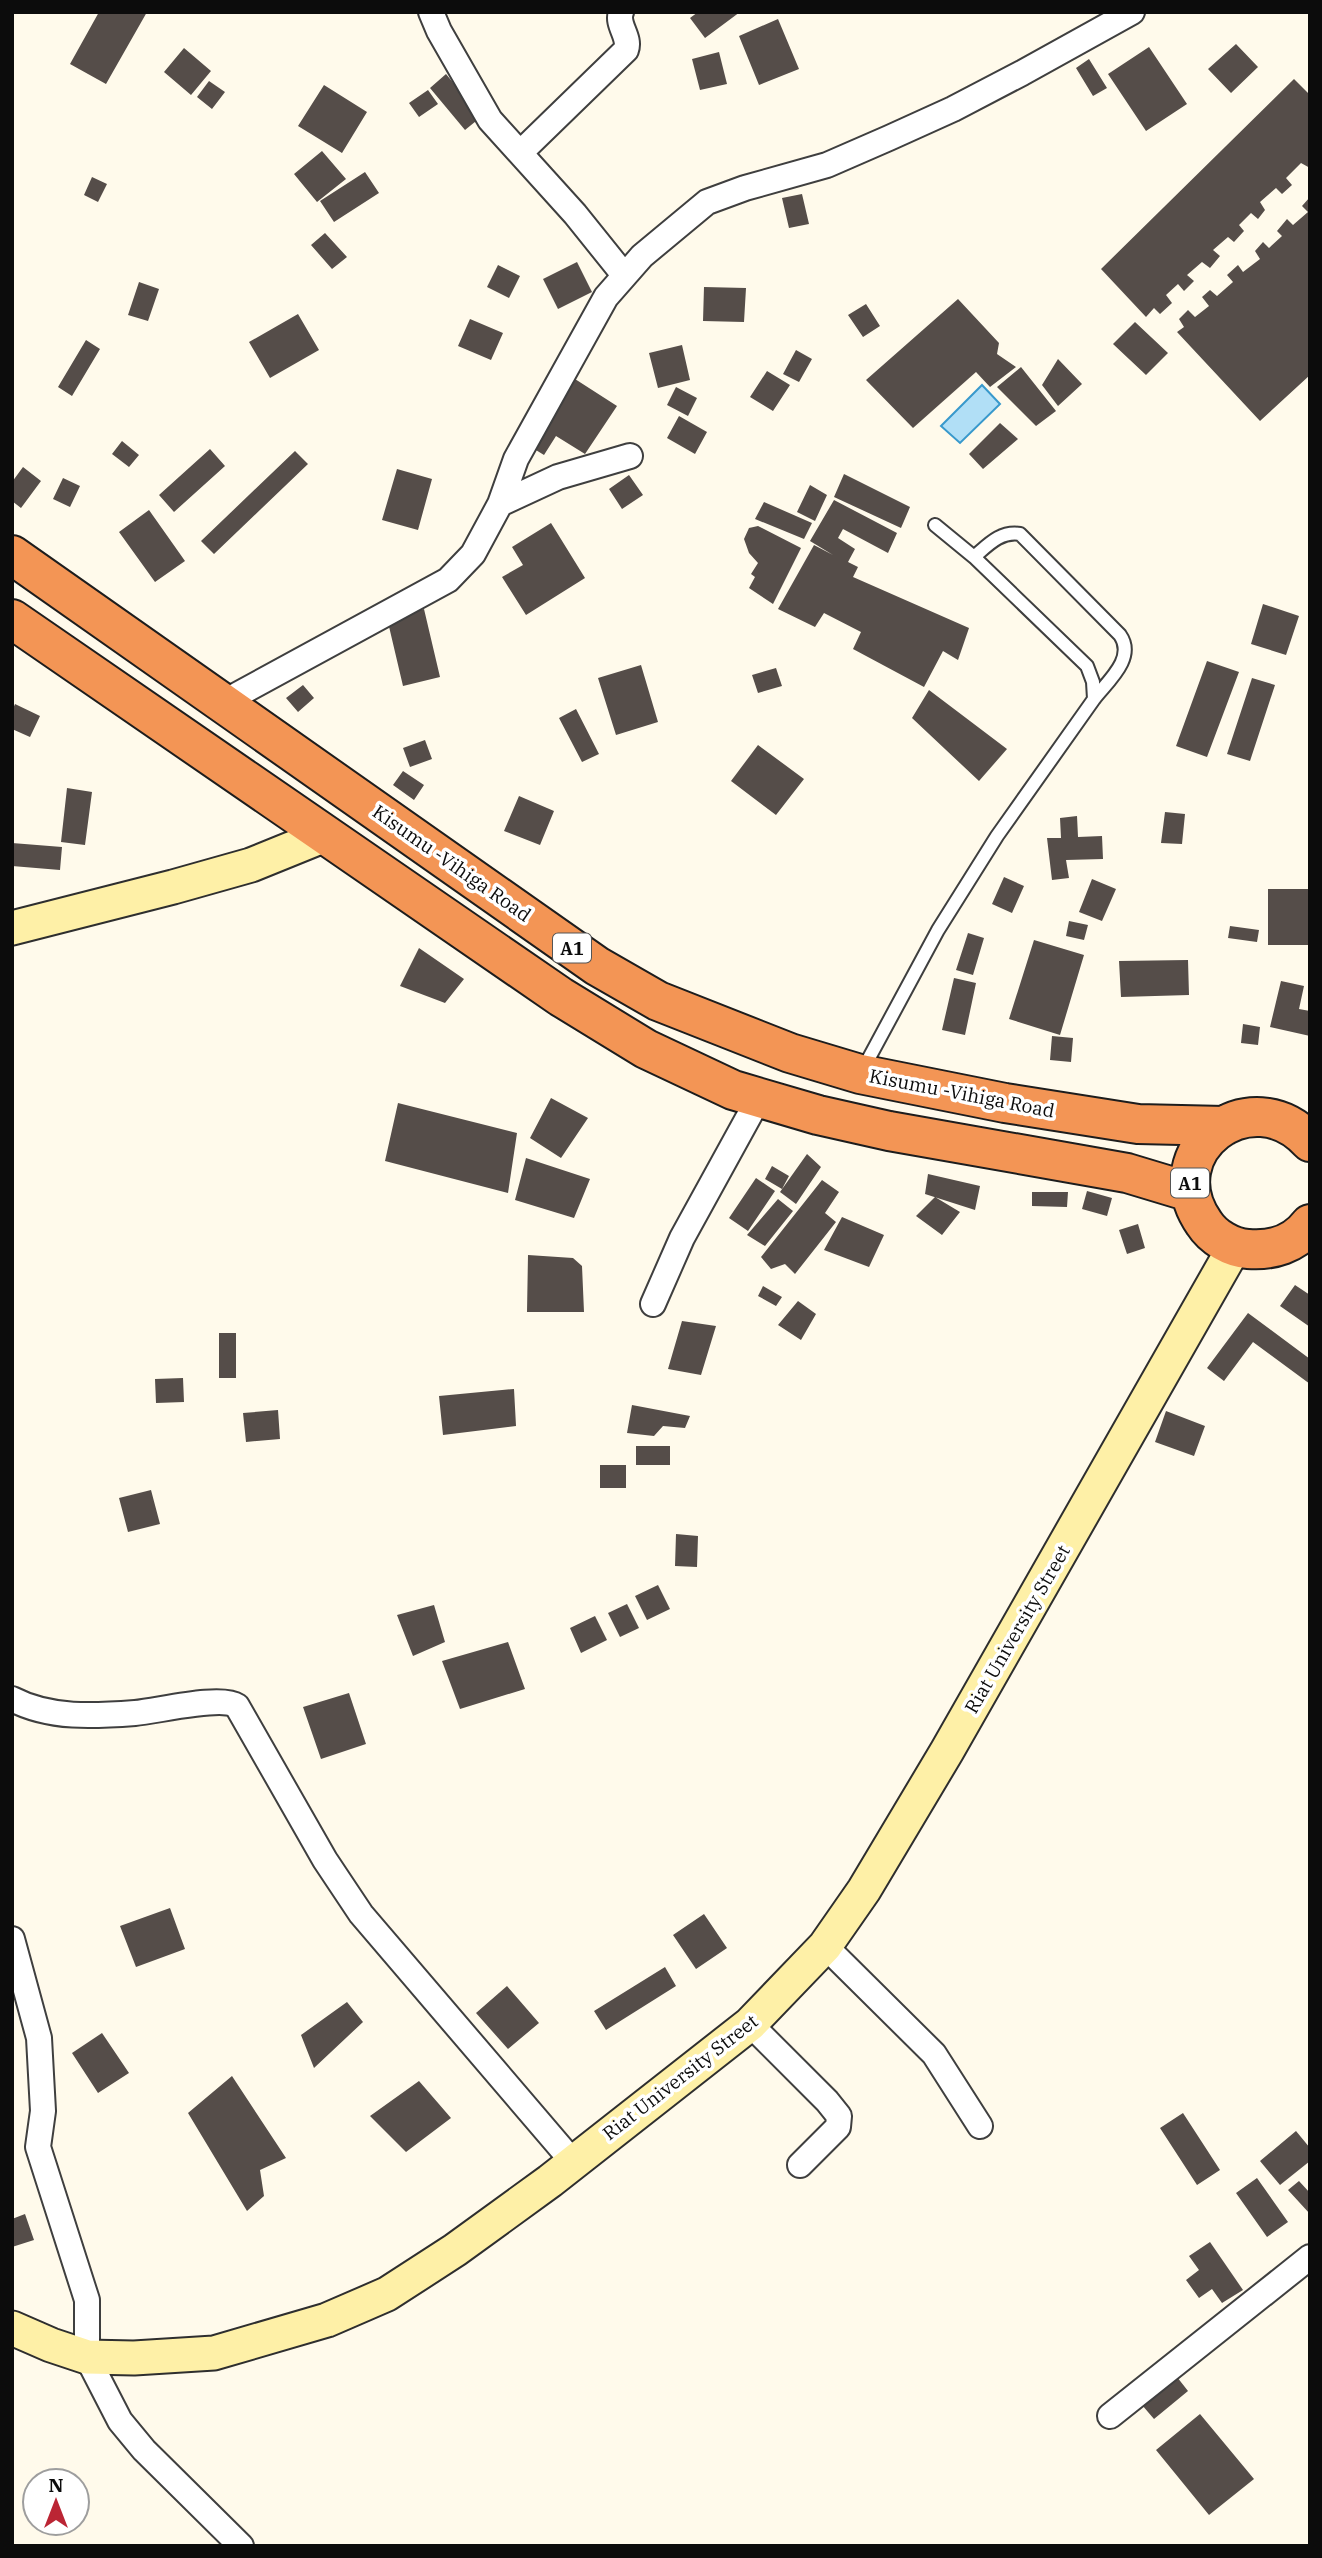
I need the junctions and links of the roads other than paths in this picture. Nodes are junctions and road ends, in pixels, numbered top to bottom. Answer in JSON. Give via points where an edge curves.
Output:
{"nodes":[{"id":1,"x":431,"y":12,"type":"edge"},
{"id":2,"x":621,"y":12,"type":"edge"},
{"id":3,"x":1132,"y":12,"type":"edge"},
{"id":4,"x":520,"y":153,"type":"junction"},
{"id":5,"x":624,"y":275,"type":"junction"},
{"id":6,"x":630,"y":456,"type":"dead end"},
{"id":7,"x":500,"y":504,"type":"junction"},
{"id":8,"x":935,"y":525,"type":"dead end"},
{"id":9,"x":12,"y":555,"type":"edge"},
{"id":10,"x":974,"y":557,"type":"junction"},
{"id":11,"x":12,"y":619,"type":"edge"},
{"id":12,"x":1094,"y":699,"type":"junction"},
{"id":13,"x":223,"y":702,"type":"junction"},
{"id":14,"x":326,"y":835,"type":"junction"},
{"id":15,"x":12,"y":928,"type":"edge"},
{"id":16,"x":860,"y":1074,"type":"junction"},
{"id":17,"x":759,"y":1098,"type":"junction"},
{"id":18,"x":1224,"y":1126,"type":"junction"},
{"id":19,"x":1310,"y":1142,"type":"edge"},
{"id":20,"x":1190,"y":1192,"type":"junction"},
{"id":21,"x":1310,"y":1224,"type":"edge"},
{"id":22,"x":1235,"y":1246,"type":"junction"},
{"id":23,"x":653,"y":1304,"type":"dead end"},
{"id":24,"x":12,"y":1699,"type":"edge"},
{"id":25,"x":12,"y":1939,"type":"edge"},
{"id":26,"x":825,"y":1946,"type":"junction"},
{"id":27,"x":750,"y":2024,"type":"junction"},
{"id":28,"x":980,"y":2126,"type":"dead end"},
{"id":29,"x":573,"y":2162,"type":"junction"},
{"id":30,"x":800,"y":2165,"type":"dead end"},
{"id":31,"x":1310,"y":2257,"type":"edge"},
{"id":32,"x":12,"y":2328,"type":"edge"},
{"id":33,"x":87,"y":2357,"type":"junction"},
{"id":34,"x":1110,"y":2416,"type":"dead end"},
{"id":35,"x":241,"y":2546,"type":"edge"}],
"edges":[{"from":1,"to":4,"type":"street","via":[[490,120]]},
{"from":2,"to":4,"type":"street","via":[[626,50]]},
{"from":3,"to":5,"type":"street","via":[[902,132],[827,165],[707,202]]},
{"from":4,"to":5,"type":"street"},
{"from":5,"to":7,"type":"street","via":[[606,297],[516,459]]},
{"from":6,"to":7,"type":"street","via":[[558,477]]},
{"from":7,"to":13,"type":"street","via":[[473,554],[448,580]]},
{"from":8,"to":10,"type":"lane"},
{"from":9,"to":13,"type":"highway","name":"Kisumu -Vihiga Road","number":"A1"},
{"from":10,"to":12,"type":"lane","via":[[1087,666],[1094,682]]},
{"from":10,"to":12,"type":"lane","via":[[998,537],[1020,534],[1120,635],[1127,652]]},
{"from":11,"to":14,"type":"highway","number":"A1"},
{"from":12,"to":16,"type":"lane","via":[[997,836],[938,930]]},
{"from":13,"to":16,"type":"highway","name":"Kisumu -Vihiga Road","number":"A1","via":[[597,966],[657,1001],[790,1053]]},
{"from":14,"to":15,"type":"street","via":[[251,865]]},
{"from":14,"to":17,"type":"highway","number":"A1","via":[[561,997],[646,1049]]},
{"from":16,"to":18,"type":"highway","name":"Kisumu -Vihiga Road","number":"A1","via":[[1138,1124]]},
{"from":17,"to":20,"type":"highway","number":"A1","via":[[889,1131],[1128,1173]]},
{"from":17,"to":23,"type":"street","via":[[682,1238]]},
{"from":18,"to":19,"type":"highway","number":"A1","via":[[1255,1116],[1278,1119]]},
{"from":18,"to":20,"type":"highway","number":"A1","via":[[1197,1151],[1190,1171]]},
{"from":20,"to":22,"type":"highway","number":"A1","via":[[1208,1229]]},
{"from":21,"to":22,"type":"highway","number":"A1","via":[[1286,1244],[1265,1250]]},
{"from":22,"to":26,"type":"street","name":"Riat University Street","via":[[947,1751]]},
{"from":24,"to":29,"type":"street","via":[[77,1716],[222,1701],[237,1706],[361,1914]]},
{"from":25,"to":33,"type":"street","via":[[39,2038],[43,2111],[38,2147],[87,2300]]},
{"from":26,"to":27,"type":"street","name":"Riat University Street"},
{"from":26,"to":28,"type":"street","via":[[934,2054]]},
{"from":27,"to":29,"type":"street","name":"Riat University Street"},
{"from":27,"to":30,"type":"street","via":[[839,2116],[838,2127]]},
{"from":29,"to":33,"type":"street","name":"Riat University Street","via":[[444,2258],[387,2294],[327,2320],[214,2353]]},
{"from":31,"to":34,"type":"street"},
{"from":32,"to":33,"type":"street","name":"Riat University Street"},
{"from":33,"to":35,"type":"street","via":[[120,2421]]}]}
